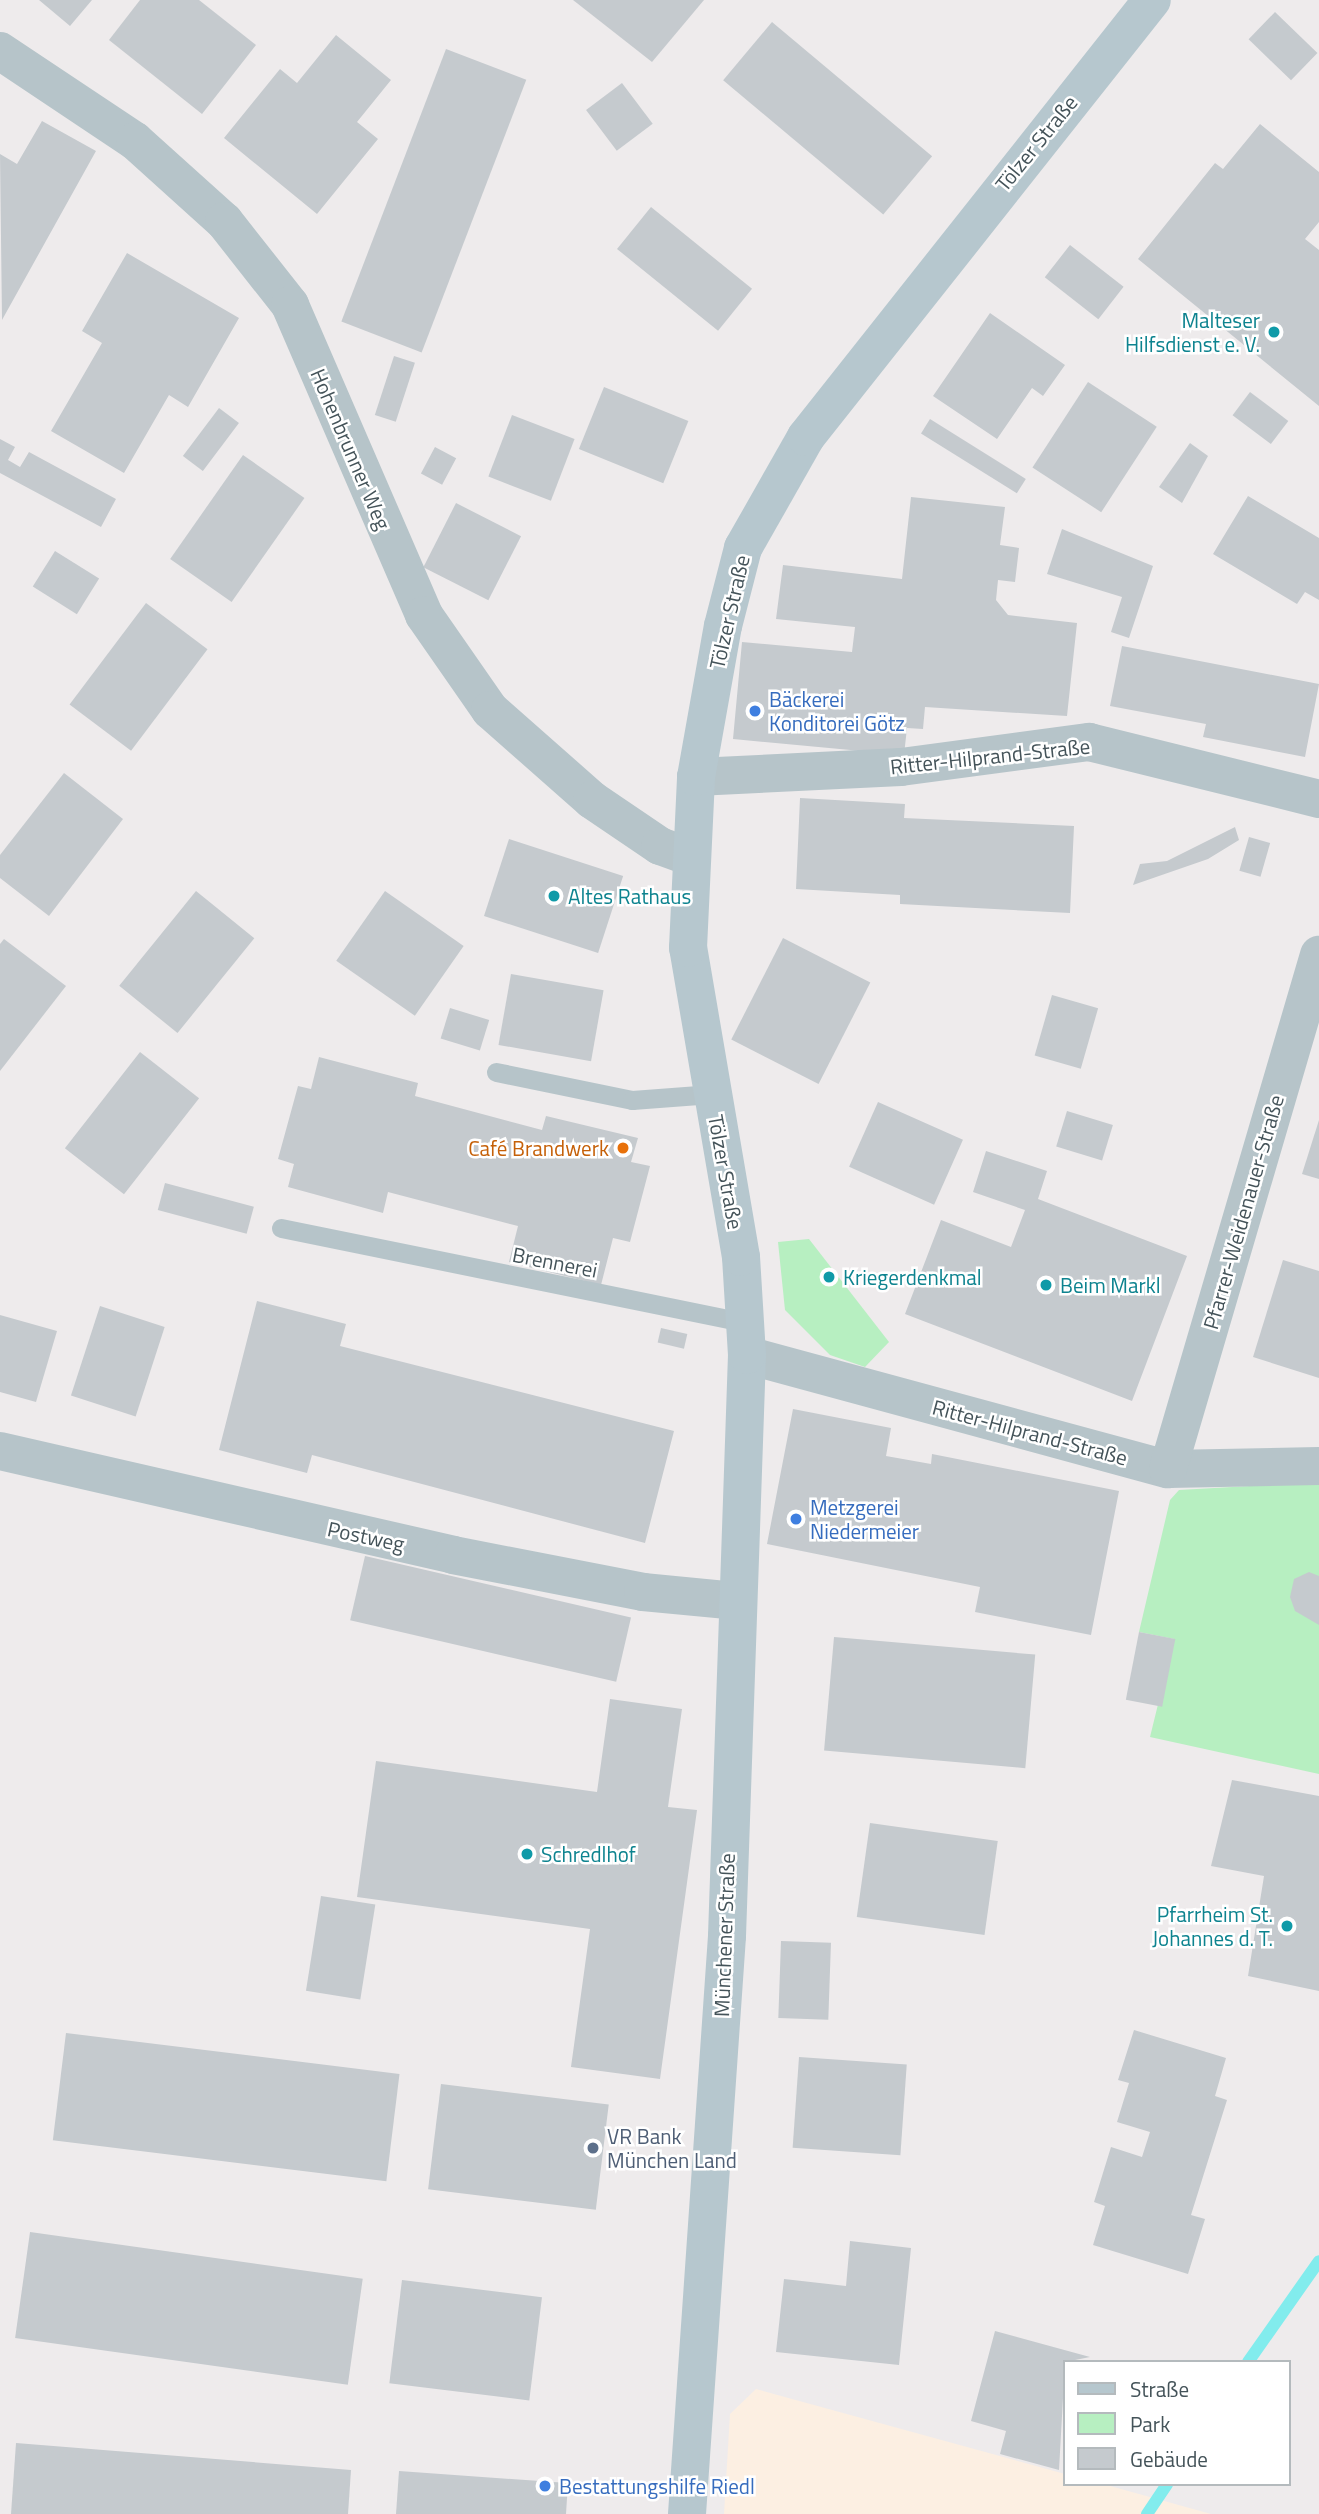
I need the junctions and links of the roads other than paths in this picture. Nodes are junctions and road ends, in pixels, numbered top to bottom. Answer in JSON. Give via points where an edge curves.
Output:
{"nodes":[{"id":1,"x":1152,"y":0,"type":"edge"},
{"id":2,"x":0,"y":51,"type":"edge"},
{"id":3,"x":696,"y":777,"type":"junction"},
{"id":4,"x":1319,"y":799,"type":"edge"},
{"id":5,"x":688,"y":856,"type":"junction"},
{"id":6,"x":1319,"y":955,"type":"edge"},
{"id":7,"x":496,"y":1072,"type":"dead end"},
{"id":8,"x":712,"y":1094,"type":"junction"},
{"id":9,"x":281,"y":1228,"type":"dead end"},
{"id":10,"x":746,"y":1339,"type":"junction"},
{"id":11,"x":0,"y":1451,"type":"edge"},
{"id":12,"x":1319,"y":1466,"type":"edge"},
{"id":13,"x":1168,"y":1469,"type":"junction"},
{"id":14,"x":736,"y":1601,"type":"junction"},
{"id":15,"x":687,"y":2514,"type":"edge"}],
"edges":[{"from":1,"to":3,"type":"main road","name":"Tölzer Straße","via":[[888,329],[770,491],[743,548]]},
{"from":2,"to":5,"type":"street","name":"Hohenbrunner Weg","via":[[135,141],[224,221],[290,305],[424,615],[490,709],[592,800],[660,846]]},
{"from":3,"to":4,"type":"street","name":"Ritter-Hilprand-Straße","via":[[901,767],[1089,742]]},
{"from":3,"to":5,"type":"main road","name":"Tölzer Straße"},
{"from":5,"to":8,"type":"main road","name":"Tölzer Straße","via":[[688,948]]},
{"from":6,"to":13,"type":"street","name":"Pfarrer-Weidenauer-Straße"},
{"from":7,"to":8,"type":"lane","via":[[632,1100]]},
{"from":8,"to":10,"type":"main road","name":"Tölzer Straße"},
{"from":9,"to":10,"type":"lane","name":"Brennerei"},
{"from":10,"to":13,"type":"street","name":"Ritter-Hilprand-Straße"},
{"from":10,"to":14,"type":"main road","name":"Münchener Straße"},
{"from":11,"to":14,"type":"street","name":"Postweg","via":[[466,1557],[643,1592]]},
{"from":12,"to":13,"type":"street","name":"Ritter-Hilprand-Straße"},
{"from":14,"to":15,"type":"main road","name":"Münchener Straße","via":[[727,1936]]}]}
